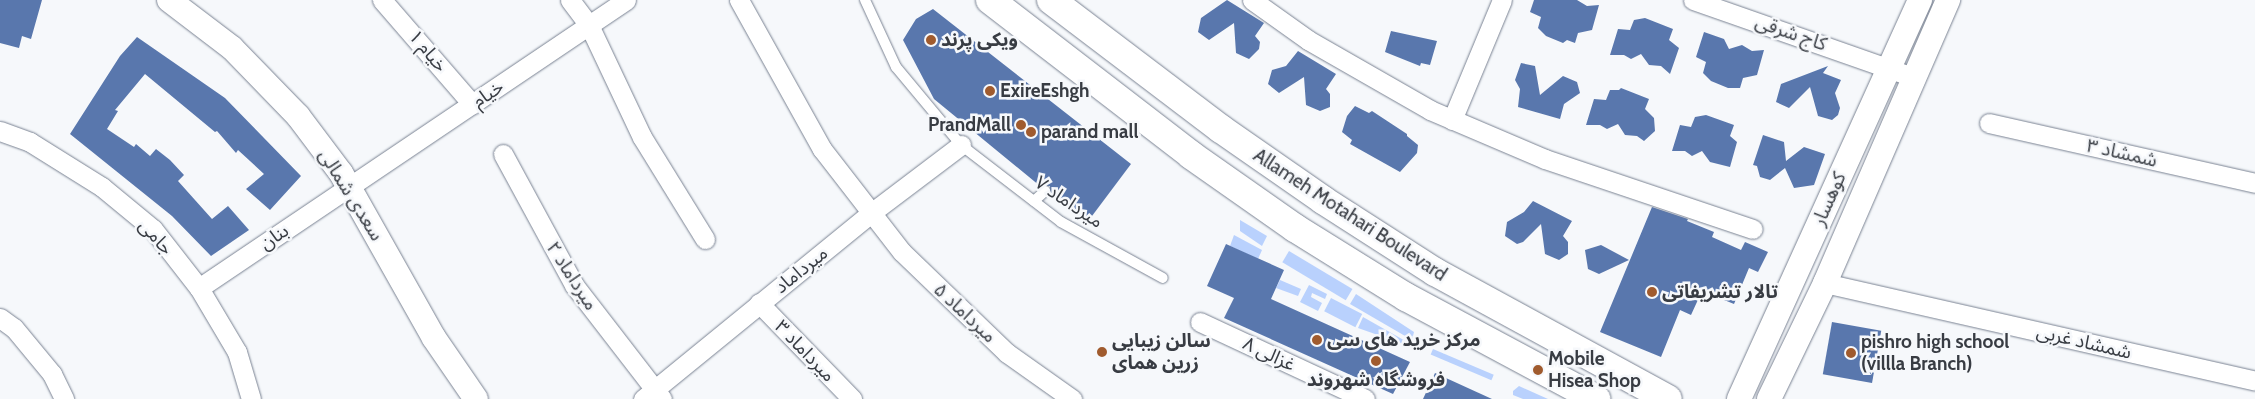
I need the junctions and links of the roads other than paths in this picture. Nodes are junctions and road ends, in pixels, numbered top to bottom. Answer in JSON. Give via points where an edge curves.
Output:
{"nodes":[{"id":1,"x":169,"y":0,"type":"edge"},
{"id":2,"x":382,"y":0,"type":"edge"},
{"id":3,"x":570,"y":0,"type":"edge"},
{"id":4,"x":626,"y":0,"type":"edge"},
{"id":5,"x":739,"y":0,"type":"edge"},
{"id":6,"x":864,"y":0,"type":"edge"},
{"id":7,"x":990,"y":0,"type":"edge"},
{"id":8,"x":1051,"y":0,"type":"edge"},
{"id":9,"x":1252,"y":0,"type":"edge"},
{"id":10,"x":1502,"y":0,"type":"edge"},
{"id":11,"x":1693,"y":0,"type":"edge"},
{"id":12,"x":1920,"y":0,"type":"edge"},
{"id":13,"x":1948,"y":0,"type":"edge"},
{"id":14,"x":589,"y":25,"type":"junction"},
{"id":15,"x":1889,"y":67,"type":"junction"},
{"id":16,"x":1913,"y":77,"type":"junction"},
{"id":17,"x":472,"y":104,"type":"junction"},
{"id":18,"x":1452,"y":120,"type":"junction"},
{"id":19,"x":1989,"y":123,"type":"dead end"},
{"id":20,"x":0,"y":131,"type":"edge"},
{"id":21,"x":961,"y":145,"type":"junction"},
{"id":22,"x":503,"y":154,"type":"dead end"},
{"id":23,"x":2255,"y":183,"type":"edge"},
{"id":24,"x":349,"y":187,"type":"junction"},
{"id":25,"x":1045,"y":191,"type":"dead end"},
{"id":26,"x":1034,"y":201,"type":"junction"},
{"id":27,"x":871,"y":213,"type":"junction"},
{"id":28,"x":1753,"y":229,"type":"dead end"},
{"id":29,"x":705,"y":239,"type":"dead end"},
{"id":30,"x":1163,"y":278,"type":"dead end"},
{"id":31,"x":1824,"y":283,"type":"junction"},
{"id":32,"x":198,"y":288,"type":"junction"},
{"id":33,"x":758,"y":303,"type":"junction"},
{"id":34,"x":0,"y":318,"type":"edge"},
{"id":35,"x":1200,"y":322,"type":"dead end"},
{"id":36,"x":2255,"y":381,"type":"edge"},
{"id":37,"x":653,"y":396,"type":"edge"},
{"id":38,"x":64,"y":399,"type":"edge"},
{"id":39,"x":251,"y":399,"type":"edge"},
{"id":40,"x":476,"y":399,"type":"edge"},
{"id":41,"x":852,"y":399,"type":"edge"},
{"id":42,"x":1072,"y":399,"type":"edge"},
{"id":43,"x":1365,"y":399,"type":"edge"},
{"id":44,"x":1596,"y":399,"type":"edge"},
{"id":45,"x":1668,"y":399,"type":"edge"},
{"id":46,"x":1738,"y":399,"type":"edge"},
{"id":47,"x":1769,"y":399,"type":"edge"}],
"edges":[{"from":1,"to":24,"type":"street","name":"سعدی شمالی","via":[[232,48],[298,116]]},
{"from":2,"to":17,"type":"street","name":"خیام ۱"},
{"from":3,"to":14,"type":"street"},
{"from":4,"to":14,"type":"street","name":"خیام"},
{"from":5,"to":27,"type":"street","name":"میرداماد ۵","via":[[822,149]]},
{"from":6,"to":21,"type":"lane","name":"میرداماد ۷","via":[[896,67]]},
{"from":7,"to":44,"type":"main road","name":"Allameh Motahari Boulevard","via":[[1192,155],[1295,228],[1406,297]]},
{"from":8,"to":45,"type":"main road","name":"Allameh Motahari Boulevard","via":[[1221,129],[1434,272]]},
{"from":9,"to":18,"type":"street","via":[[1308,40]]},
{"from":10,"to":18,"type":"street"},
{"from":11,"to":15,"type":"street","name":"کاج شرقی"},
{"from":12,"to":15,"type":"street","name":"کوهسار"},
{"from":13,"to":16,"type":"street","name":"کوهسار"},
{"from":14,"to":17,"type":"street","name":"خیام"},
{"from":14,"to":29,"type":"street","via":[[642,137]]},
{"from":15,"to":16,"type":"street","name":"کاج شرقی"},
{"from":15,"to":46,"type":"street","name":"کوهسار"},
{"from":16,"to":31,"type":"street","name":"کوهسار"},
{"from":17,"to":24,"type":"street","name":"خیام"},
{"from":18,"to":28,"type":"street","via":[[1544,159]]},
{"from":19,"to":23,"type":"street","name":"شمشاد ۳"},
{"from":20,"to":32,"type":"street","name":"جامی","via":[[30,142],[102,187],[153,229]]},
{"from":21,"to":26,"type":"lane","name":"میرداماد ۷"},
{"from":21,"to":27,"type":"street","name":"میرداماد"},
{"from":22,"to":37,"type":"street","name":"میرداماد ۲","via":[[574,285]]},
{"from":24,"to":32,"type":"street","name":"بنان"},
{"from":24,"to":40,"type":"street","name":"سعدی شمالی","via":[[434,338]]},
{"from":25,"to":26,"type":"lane"},
{"from":26,"to":30,"type":"lane","name":"میرداماد ۷","via":[[1061,222]]},
{"from":27,"to":33,"type":"street","name":"میرداماد"},
{"from":27,"to":42,"type":"street","name":"میرداماد ۵","via":[[902,252],[952,303],[1007,353]]},
{"from":31,"to":36,"type":"street","name":"شمشاد غربی"},
{"from":31,"to":47,"type":"street","name":"کوهسار"},
{"from":32,"to":39,"type":"street","name":"جامی","via":[[237,352]]},
{"from":33,"to":37,"type":"street","name":"میرداماد"},
{"from":33,"to":41,"type":"street","name":"میرداماد ۳"},
{"from":34,"to":38,"type":"street","via":[[14,328],[52,374]]},
{"from":35,"to":43,"type":"street","name":"غزالی ۸"}]}
